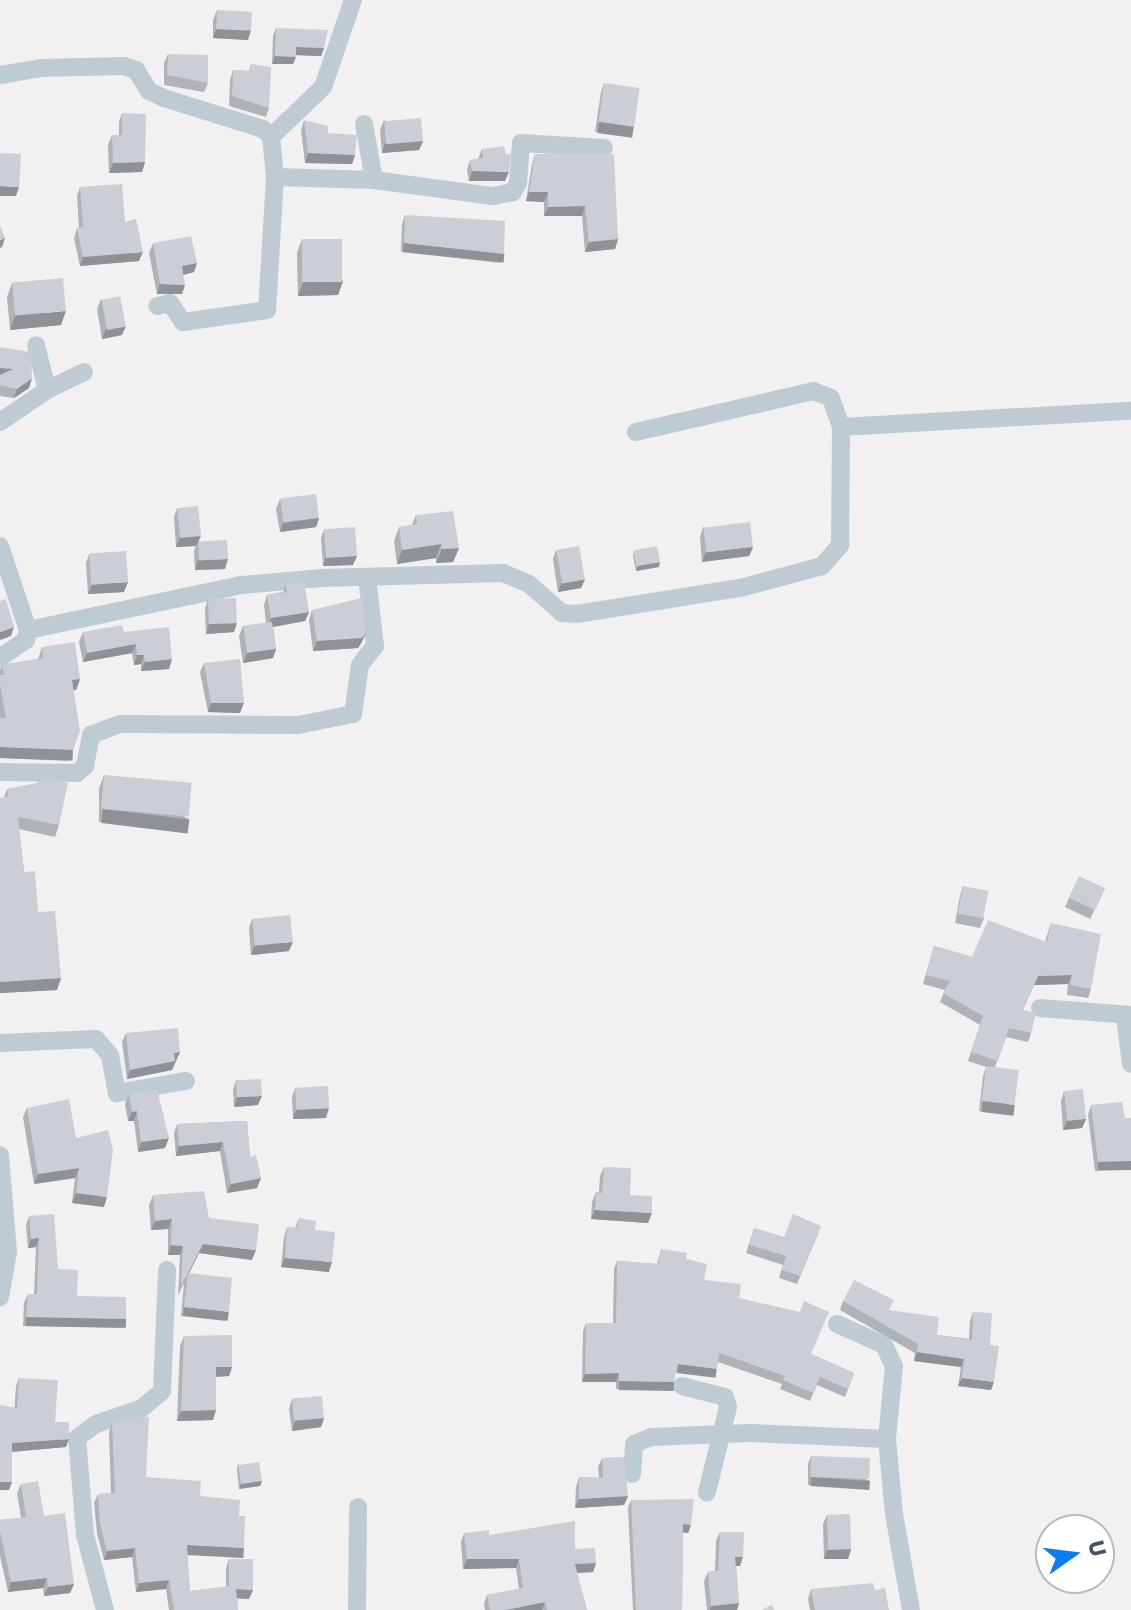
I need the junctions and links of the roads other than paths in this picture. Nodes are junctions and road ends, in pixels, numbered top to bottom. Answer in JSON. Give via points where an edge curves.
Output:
{"nodes":[{"id":1,"x":353,"y":0,"type":"edge"},
{"id":2,"x":0,"y":75,"type":"edge"},
{"id":3,"x":364,"y":124,"type":"dead end"},
{"id":4,"x":271,"y":137,"type":"junction"},
{"id":5,"x":604,"y":148,"type":"dead end"},
{"id":6,"x":275,"y":177,"type":"junction"},
{"id":7,"x":374,"y":180,"type":"junction"},
{"id":8,"x":157,"y":306,"type":"dead end"},
{"id":9,"x":36,"y":345,"type":"dead end"},
{"id":10,"x":84,"y":372,"type":"dead end"},
{"id":11,"x":47,"y":390,"type":"junction"},
{"id":12,"x":1131,"y":411,"type":"edge"},
{"id":13,"x":0,"y":422,"type":"edge"},
{"id":14,"x":841,"y":427,"type":"junction"},
{"id":15,"x":636,"y":432,"type":"dead end"},
{"id":16,"x":0,"y":546,"type":"edge"},
{"id":17,"x":367,"y":577,"type":"junction"},
{"id":18,"x":28,"y":630,"type":"junction"},
{"id":19,"x":0,"y":658,"type":"edge"},
{"id":20,"x":0,"y":772,"type":"edge"},
{"id":21,"x":1040,"y":1008,"type":"dead end"},
{"id":22,"x":1128,"y":1015,"type":"edge"},
{"id":23,"x":0,"y":1043,"type":"edge"},
{"id":24,"x":1131,"y":1064,"type":"edge"},
{"id":25,"x":186,"y":1081,"type":"dead end"},
{"id":26,"x":0,"y":1155,"type":"edge"},
{"id":27,"x":167,"y":1270,"type":"dead end"},
{"id":28,"x":0,"y":1297,"type":"edge"},
{"id":29,"x":837,"y":1324,"type":"dead end"},
{"id":30,"x":682,"y":1386,"type":"dead end"},
{"id":31,"x":724,"y":1434,"type":"junction"},
{"id":32,"x":887,"y":1439,"type":"junction"},
{"id":33,"x":632,"y":1474,"type":"dead end"},
{"id":34,"x":707,"y":1492,"type":"dead end"},
{"id":35,"x":358,"y":1507,"type":"dead end"},
{"id":36,"x":105,"y":1610,"type":"edge"},
{"id":37,"x":357,"y":1610,"type":"edge"},
{"id":38,"x":911,"y":1610,"type":"edge"}],
"edges":[{"from":1,"to":4,"type":"street","via":[[323,87]]},
{"from":2,"to":4,"type":"street","via":[[124,66],[164,98],[263,129]]},
{"from":3,"to":7,"type":"street"},
{"from":4,"to":6,"type":"street"},
{"from":5,"to":7,"type":"street","via":[[530,139],[521,143],[518,183],[504,195],[465,196]]},
{"from":6,"to":7,"type":"street"},
{"from":6,"to":8,"type":"street","via":[[267,310],[183,322],[170,303]]},
{"from":9,"to":11,"type":"street"},
{"from":10,"to":11,"type":"street"},
{"from":11,"to":13,"type":"street"},
{"from":12,"to":14,"type":"street"},
{"from":14,"to":15,"type":"street","via":[[831,398],[813,391]]},
{"from":14,"to":17,"type":"street","via":[[840,545],[826,563],[807,572],[577,614],[562,613],[529,584],[503,573]]},
{"from":16,"to":18,"type":"street"},
{"from":17,"to":18,"type":"street","via":[[242,585]]},
{"from":17,"to":20,"type":"street","via":[[375,646],[360,665],[353,714],[298,725],[120,724],[91,735],[81,771]]},
{"from":18,"to":19,"type":"street","via":[[26,640]]},
{"from":21,"to":22,"type":"street"},
{"from":22,"to":24,"type":"street"},
{"from":23,"to":25,"type":"street","via":[[96,1039],[110,1055],[117,1093]]},
{"from":26,"to":28,"type":"street","via":[[8,1252]]},
{"from":27,"to":36,"type":"street","via":[[162,1391],[142,1408],[96,1424],[77,1438],[86,1547]]},
{"from":29,"to":32,"type":"street","via":[[870,1337],[890,1356],[895,1378]]},
{"from":30,"to":31,"type":"street","via":[[725,1397]]},
{"from":31,"to":32,"type":"street"},
{"from":31,"to":33,"type":"street","via":[[638,1440]]},
{"from":31,"to":34,"type":"street"},
{"from":32,"to":38,"type":"street"},
{"from":35,"to":37,"type":"street"}]}
